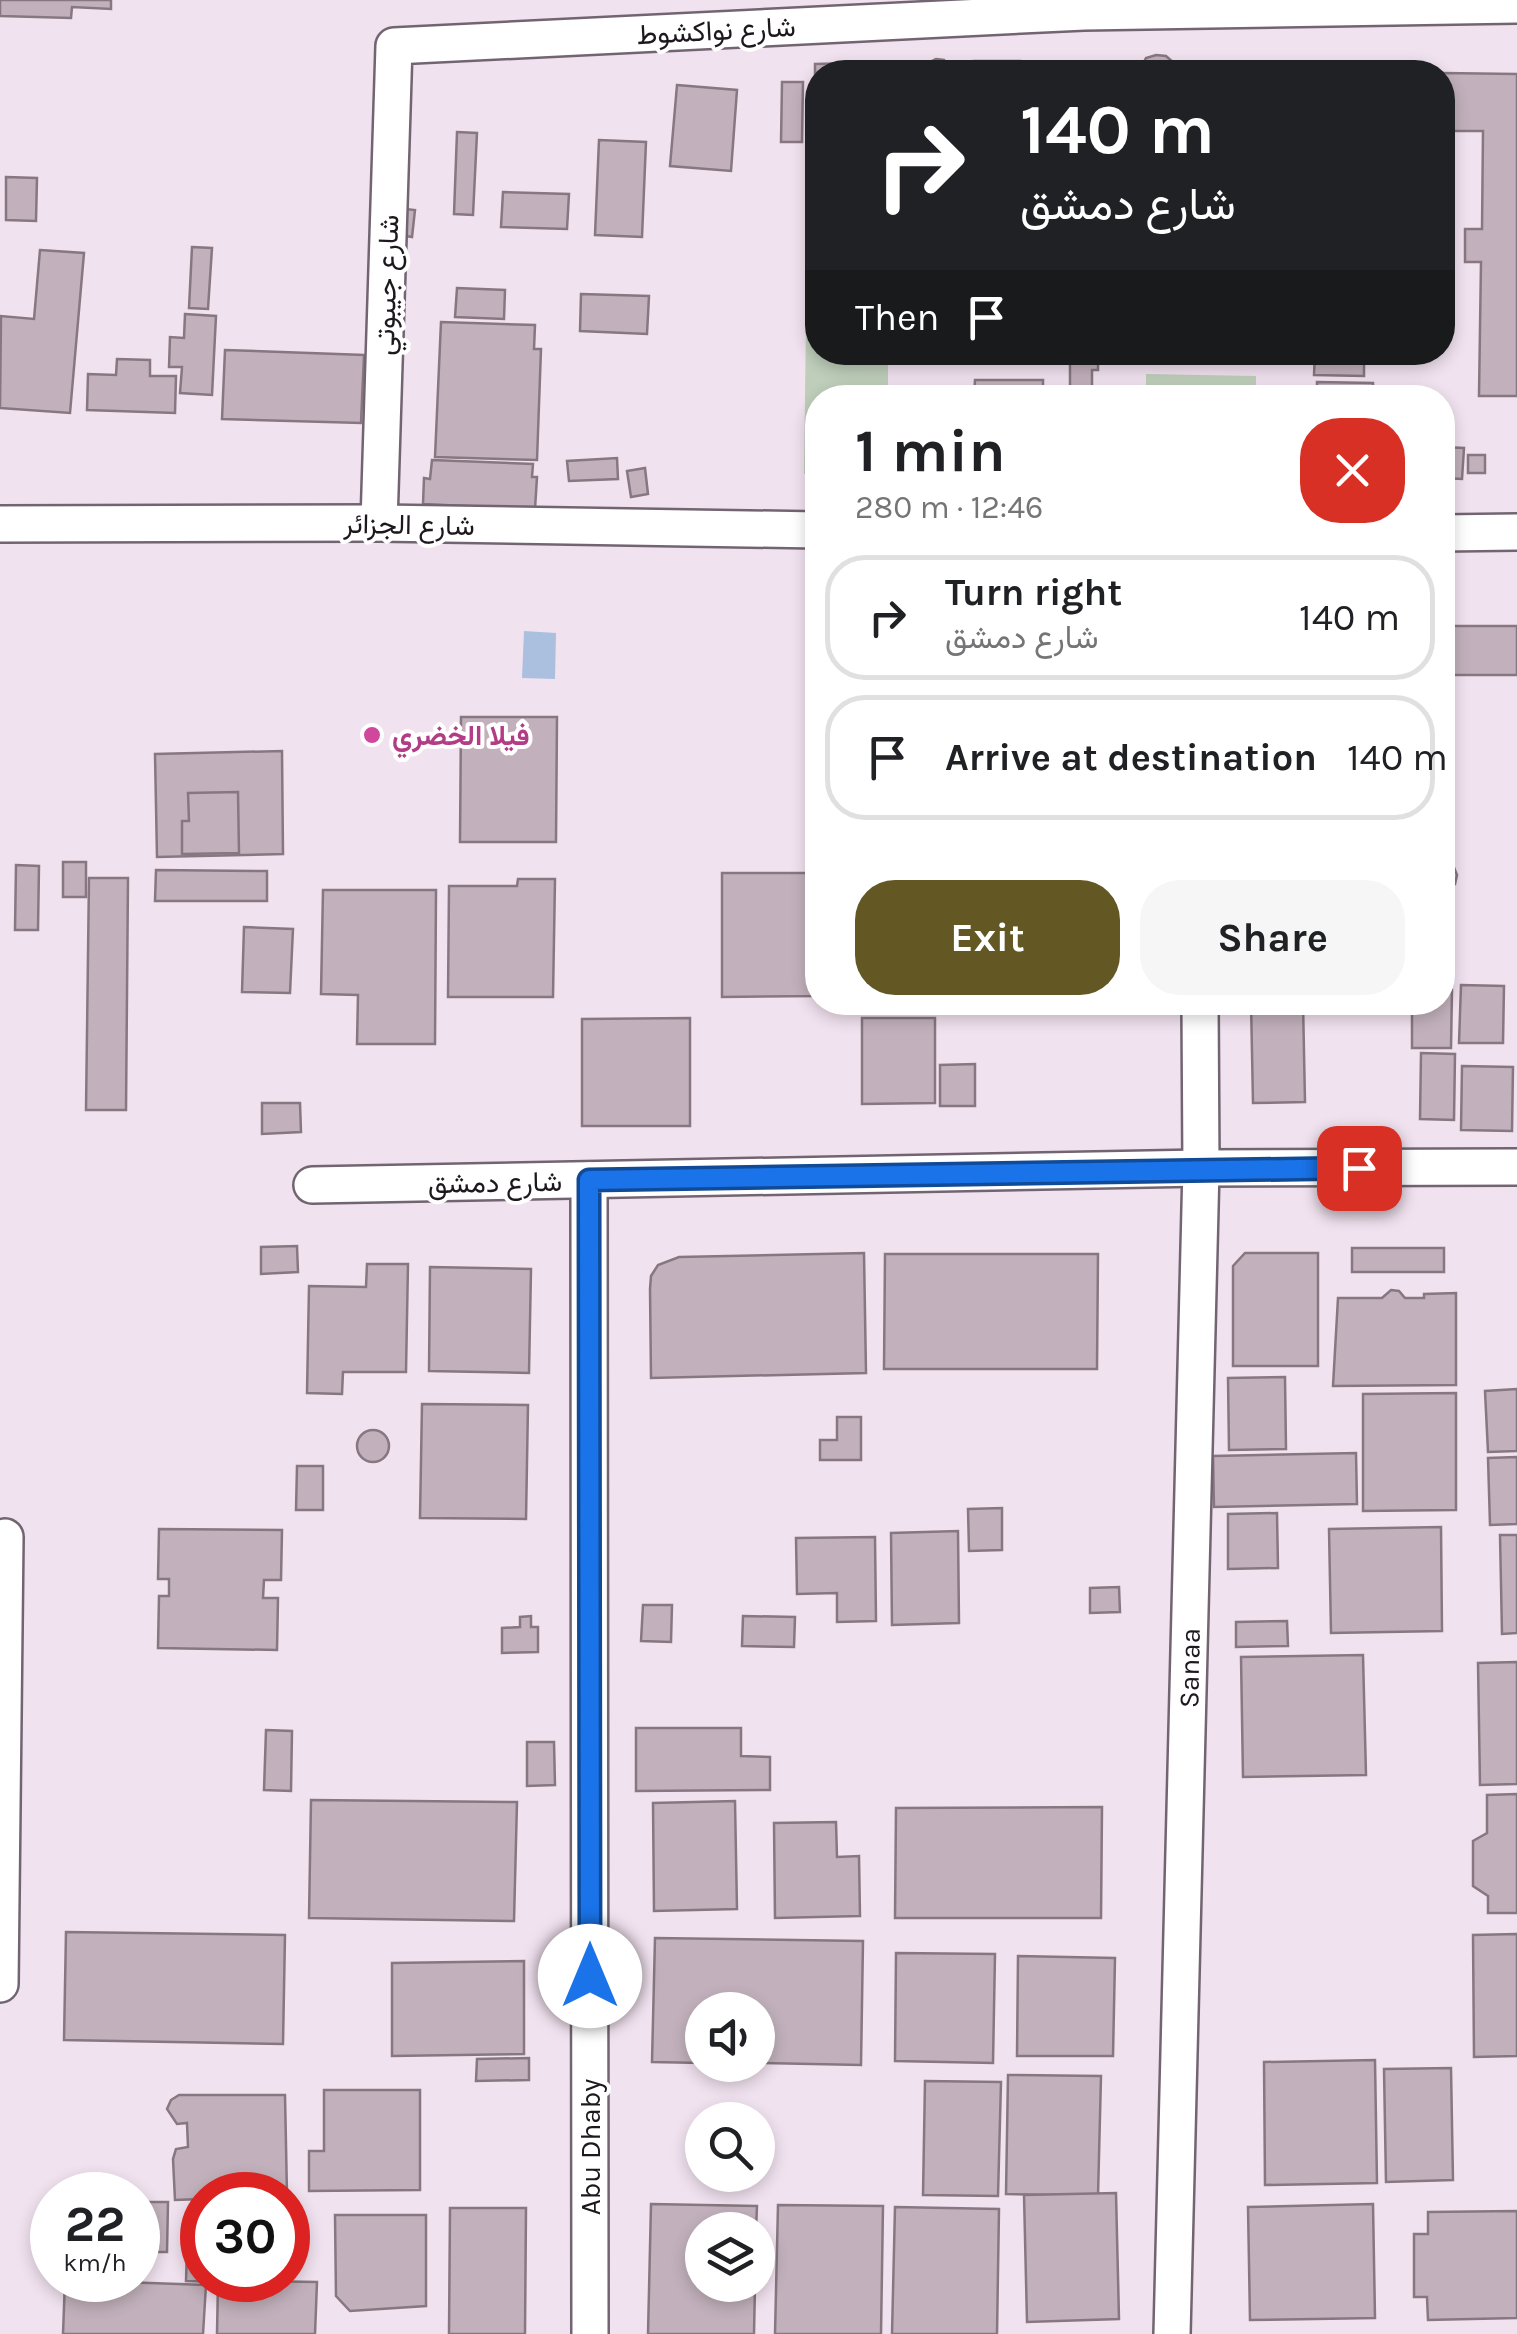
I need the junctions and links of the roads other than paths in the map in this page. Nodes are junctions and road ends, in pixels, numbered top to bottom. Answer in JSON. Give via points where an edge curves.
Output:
{"nodes":[{"id":1,"x":1517,"y":5,"type":"edge"},
{"id":2,"x":394,"y":46,"type":"joint"},
{"id":3,"x":379,"y":523,"type":"junction"},
{"id":4,"x":0,"y":524,"type":"edge"},
{"id":5,"x":805,"y":530,"type":"edge"},
{"id":6,"x":1517,"y":532,"type":"edge"},
{"id":7,"x":1455,"y":533,"type":"edge"},
{"id":8,"x":1200,"y":1015,"type":"edge"},
{"id":9,"x":1517,"y":1167,"type":"edge"},
{"id":10,"x":1201,"y":1168,"type":"junction"},
{"id":11,"x":589,"y":1180,"type":"junction"},
{"id":12,"x":312,"y":1185,"type":"dead end"},
{"id":13,"x":4,"y":1537,"type":"dead end"},
{"id":14,"x":0,"y":1984,"type":"edge"},
{"id":15,"x":590,"y":2334,"type":"edge"},
{"id":16,"x":1172,"y":2334,"type":"edge"}],
"edges":[{"from":1,"to":2,"type":"street","name":"شارع نواكشوط","via":[[1084,12]]},
{"from":2,"to":3,"type":"street","name":"شارع جيبوتي"},
{"from":3,"to":4,"type":"street","name":"شارع الجزائر"},
{"from":3,"to":5,"type":"street","name":"شارع الجزائر"},
{"from":6,"to":7,"type":"street"},
{"from":8,"to":10,"type":"street","name":"Sanaa"},
{"from":9,"to":10,"type":"street","name":"شارع دمشق"},
{"from":10,"to":11,"type":"street","name":"شارع دمشق"},
{"from":10,"to":16,"type":"street","name":"Sanaa"},
{"from":11,"to":12,"type":"street","name":"شارع دمشق"},
{"from":11,"to":15,"type":"street","name":"Abu Dhaby"},
{"from":13,"to":14,"type":"street"}]}
